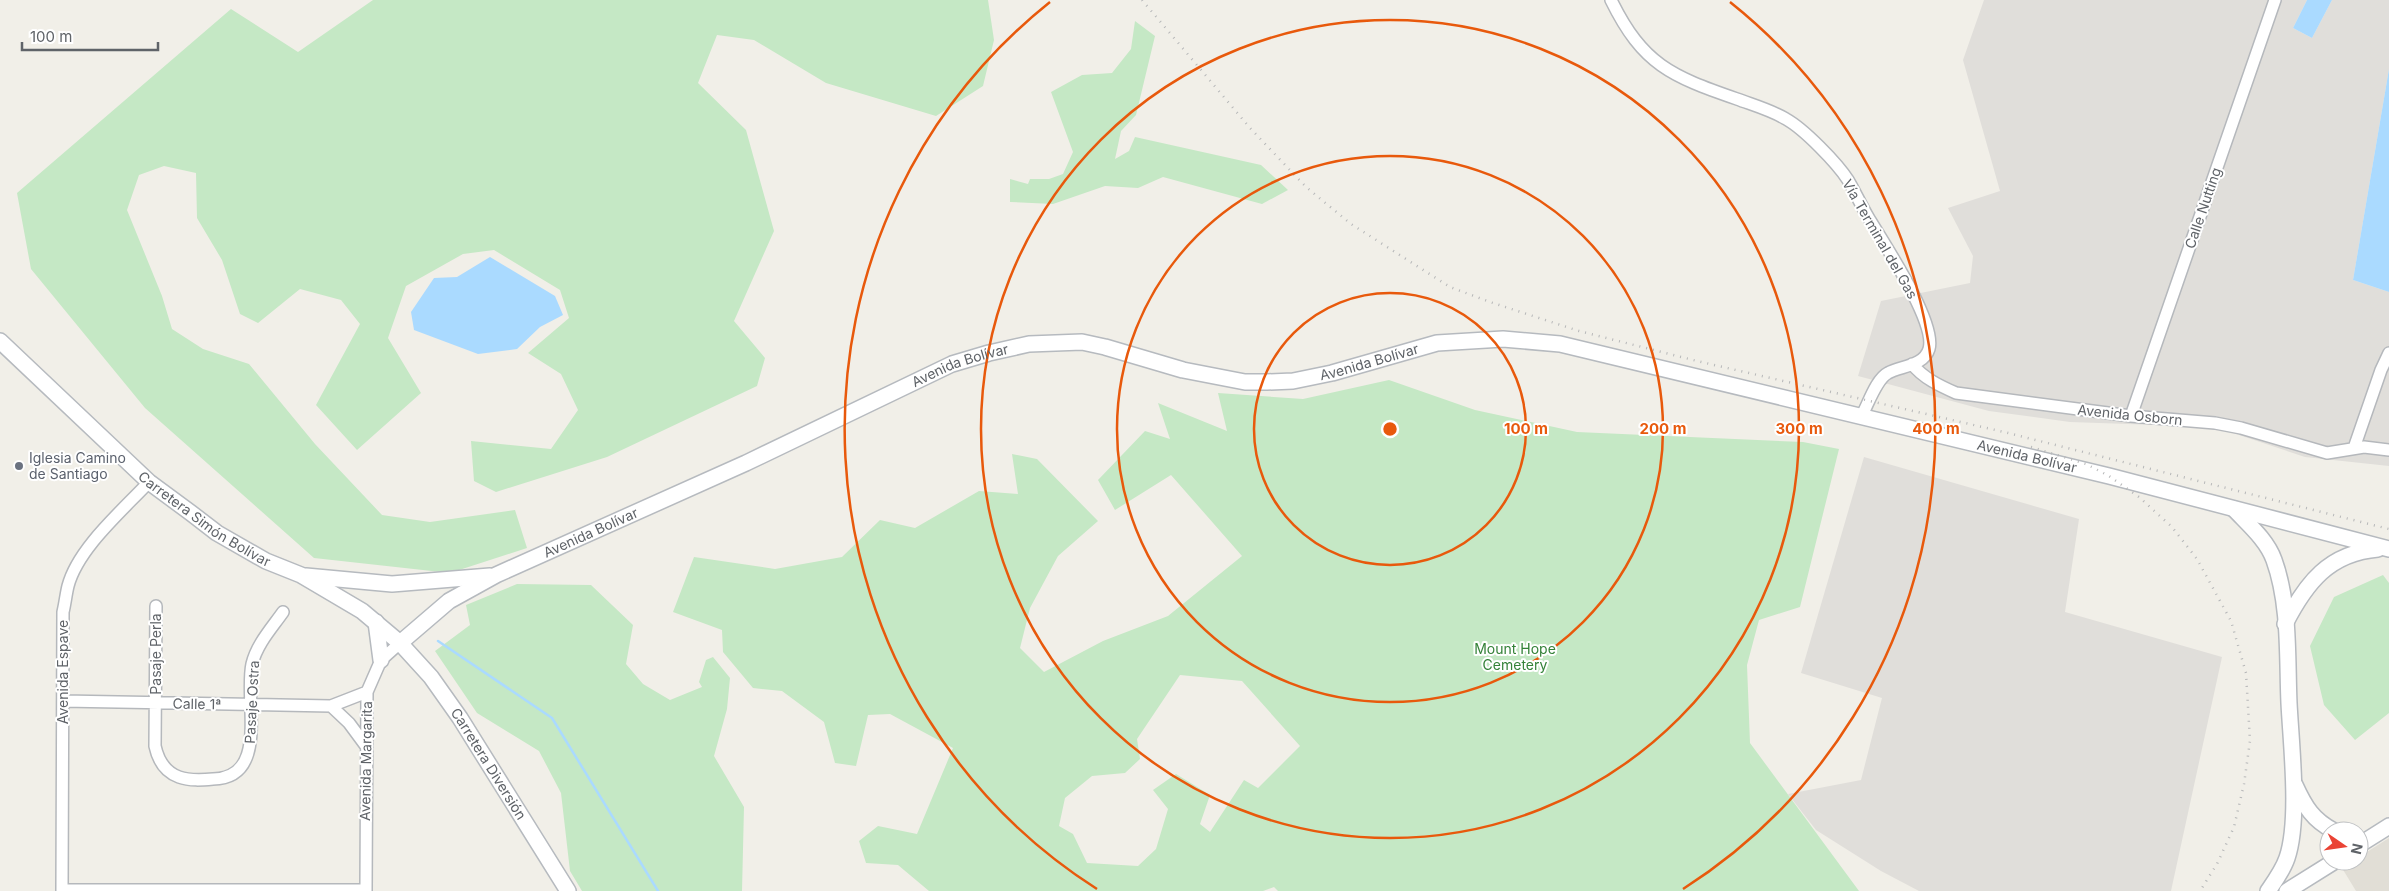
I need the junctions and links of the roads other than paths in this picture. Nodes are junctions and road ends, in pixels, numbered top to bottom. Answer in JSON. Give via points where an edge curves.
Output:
{"nodes":[{"id":1,"x":1611,"y":0,"type":"edge"},
{"id":2,"x":2275,"y":0,"type":"edge"},
{"id":3,"x":0,"y":340,"type":"edge"},
{"id":4,"x":2389,"y":353,"type":"edge"},
{"id":5,"x":1912,"y":364,"type":"junction"},
{"id":6,"x":2131,"y":416,"type":"junction"},
{"id":7,"x":1861,"y":417,"type":"junction"},
{"id":8,"x":2354,"y":448,"type":"junction"},
{"id":9,"x":2389,"y":450,"type":"edge"},
{"id":10,"x":149,"y":482,"type":"junction"},
{"id":11,"x":2234,"y":509,"type":"junction"},
{"id":12,"x":2388,"y":548,"type":"edge"},
{"id":13,"x":301,"y":575,"type":"junction"},
{"id":14,"x":496,"y":575,"type":"junction"},
{"id":15,"x":337,"y":580,"type":"junction"},
{"id":16,"x":156,"y":606,"type":"dead end"},
{"id":17,"x":362,"y":611,"type":"junction"},
{"id":18,"x":283,"y":612,"type":"dead end"},
{"id":19,"x":376,"y":622,"type":"junction"},
{"id":20,"x":2285,"y":625,"type":"junction"},
{"id":21,"x":400,"y":643,"type":"junction"},
{"id":22,"x":381,"y":660,"type":"junction"},
{"id":23,"x":367,"y":692,"type":"junction"},
{"id":24,"x":63,"y":701,"type":"junction"},
{"id":25,"x":155,"y":703,"type":"junction"},
{"id":26,"x":250,"y":704,"type":"junction"},
{"id":27,"x":331,"y":706,"type":"junction"},
{"id":28,"x":366,"y":746,"type":"junction"},
{"id":29,"x":2293,"y":782,"type":"junction"},
{"id":30,"x":2319,"y":822,"type":"edge"},
{"id":31,"x":2386,"y":828,"type":"edge"},
{"id":32,"x":2369,"y":832,"type":"edge"},
{"id":33,"x":2369,"y":839,"type":"edge"},
{"id":34,"x":2319,"y":871,"type":"edge"},
{"id":35,"x":62,"y":890,"type":"edge"},
{"id":36,"x":366,"y":891,"type":"edge"},
{"id":37,"x":568,"y":891,"type":"edge"},
{"id":38,"x":2268,"y":891,"type":"edge"},
{"id":39,"x":2287,"y":891,"type":"edge"}],
"edges":[{"from":1,"to":5,"type":"street","name":"Vía Terminal del Gas","via":[[1625,29],[1657,63],[1699,86],[1786,118],[1802,130],[1848,179],[1927,325],[1929,351]]},
{"from":2,"to":6,"type":"street","name":"Calle Nutting"},
{"from":3,"to":10,"type":"main road","name":"Carretera Simón Bolívar"},
{"from":4,"to":8,"type":"street"},
{"from":5,"to":6,"type":"street","name":"Avenida Osborn","via":[[1918,372],[1956,393]]},
{"from":5,"to":7,"type":"street","name":"Vía Terminal del Gas","via":[[1879,379]]},
{"from":6,"to":8,"type":"street","name":"Avenida Osborn","via":[[2241,428],[2327,453]]},
{"from":7,"to":11,"type":"main road","name":"Avenida Bolívar"},
{"from":7,"to":14,"type":"main road","name":"Avenida Bolívar","via":[[1582,349],[1519,339],[1437,343],[1332,373],[1293,381],[1267,382],[1245,382],[1183,370],[1082,342],[1029,344],[952,364],[738,466]]},
{"from":8,"to":9,"type":"street","name":"Avenida Osborn"},
{"from":10,"to":13,"type":"main road","name":"Carretera Simón Bolívar","via":[[217,533],[266,561]]},
{"from":10,"to":24,"type":"street","name":"Avenida Espave","via":[[91,545],[68,584],[63,612]]},
{"from":11,"to":12,"type":"main road","name":"Avenida Bolívar"},
{"from":11,"to":20,"type":"main road","via":[[2264,542],[2273,558],[2281,587]]},
{"from":12,"to":20,"type":"main road","via":[[2362,550],[2322,571],[2304,589]]},
{"from":13,"to":15,"type":"main road"},
{"from":13,"to":17,"type":"main road","name":"Carretera Simón Bolívar"},
{"from":14,"to":15,"type":"main road","via":[[407,584]]},
{"from":14,"to":21,"type":"main road","name":"Avenida Bolívar","via":[[449,601]]},
{"from":15,"to":17,"type":"main road","name":"Carretera Simón Bolívar","via":[[352,593]]},
{"from":16,"to":25,"type":"street","name":"Pasaje Perla"},
{"from":17,"to":19,"type":"main road","name":"Carretera Simón Bolívar"},
{"from":18,"to":26,"type":"street","name":"Pasaje Ostra","via":[[255,654]]},
{"from":19,"to":21,"type":"main road","name":"Carretera Simón Bolívar"},
{"from":19,"to":22,"type":"main road"},
{"from":20,"to":29,"type":"main road"},
{"from":21,"to":22,"type":"street","name":"Avenida Margarita"},
{"from":21,"to":37,"type":"main road","name":"Carretera Diversión","via":[[431,677],[460,718]]},
{"from":22,"to":23,"type":"street","name":"Avenida Margarita"},
{"from":23,"to":27,"type":"street"},
{"from":23,"to":28,"type":"street","name":"Avenida Margarita"},
{"from":24,"to":25,"type":"street","name":"Calle 1ª"},
{"from":24,"to":35,"type":"street","name":"Avenida Espave"},
{"from":25,"to":26,"type":"street","name":"Calle 1ª"},
{"from":25,"to":26,"type":"street","name":"Pasaje Ostra","via":[[157,756],[168,771],[193,780],[228,777],[244,765],[250,745]]},
{"from":26,"to":27,"type":"street","name":"Calle 1ª"},
{"from":27,"to":28,"type":"street"},
{"from":28,"to":36,"type":"street","name":"Avenida Margarita"},
{"from":29,"to":30,"type":"main road","via":[[2307,810]]},
{"from":29,"to":38,"type":"main road","via":[[2292,832],[2287,858]]},
{"from":31,"to":32,"type":"main road"},
{"from":31,"to":33,"type":"main road"},
{"from":34,"to":39,"type":"main road"},
{"from":35,"to":36,"type":"street"}]}
